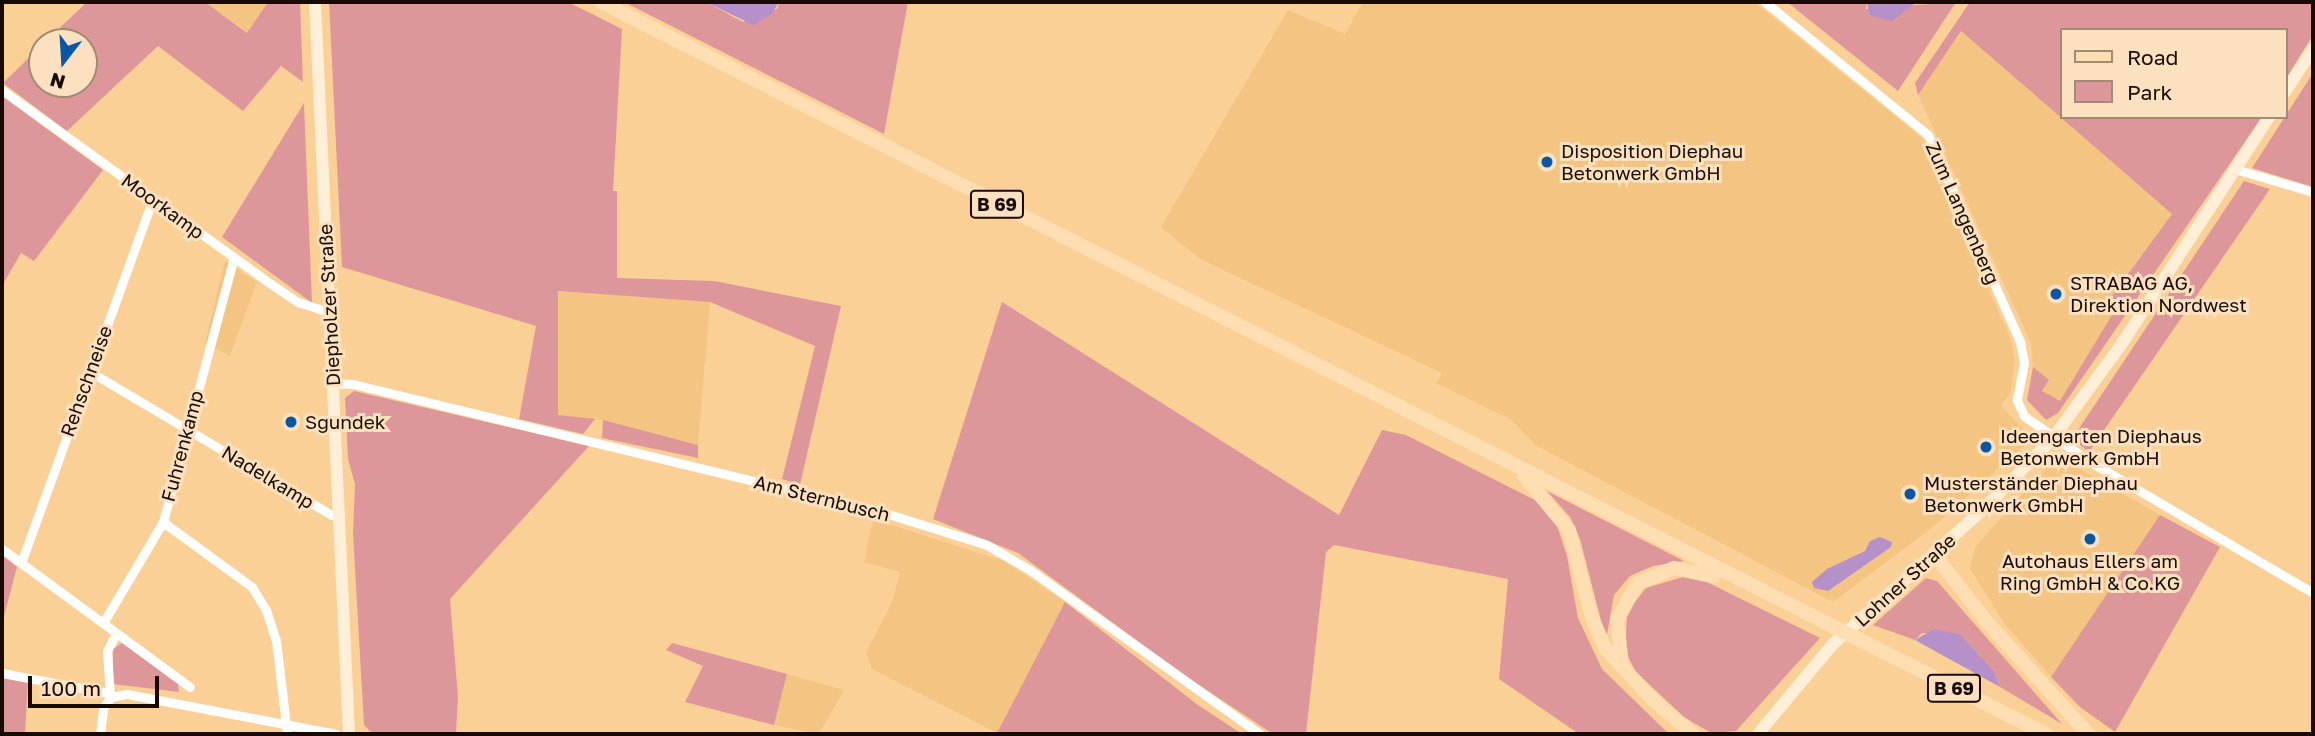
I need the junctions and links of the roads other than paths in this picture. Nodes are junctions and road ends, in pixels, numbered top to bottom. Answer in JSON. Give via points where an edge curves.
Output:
{"nodes":[{"id":1,"x":314,"y":2,"type":"edge"},
{"id":2,"x":601,"y":2,"type":"edge"},
{"id":3,"x":1765,"y":2,"type":"edge"},
{"id":4,"x":2313,"y":49,"type":"edge"},
{"id":5,"x":2287,"y":89,"type":"edge"},
{"id":6,"x":2,"y":90,"type":"edge"},
{"id":7,"x":2268,"y":119,"type":"edge"},
{"id":8,"x":2235,"y":169,"type":"junction"},
{"id":9,"x":2313,"y":192,"type":"edge"},
{"id":10,"x":153,"y":199,"type":"junction"},
{"id":11,"x":234,"y":257,"type":"junction"},
{"id":12,"x":329,"y":313,"type":"junction"},
{"id":13,"x":89,"y":371,"type":"junction"},
{"id":14,"x":332,"y":383,"type":"junction"},
{"id":15,"x":187,"y":429,"type":"junction"},
{"id":16,"x":2053,"y":438,"type":"junction"},
{"id":17,"x":1519,"y":469,"type":"junction"},
{"id":18,"x":338,"y":515,"type":"junction"},
{"id":19,"x":163,"y":522,"type":"junction"},
{"id":20,"x":2,"y":549,"type":"edge"},
{"id":21,"x":1934,"y":554,"type":"junction"},
{"id":22,"x":21,"y":563,"type":"junction"},
{"id":23,"x":1760,"y":591,"type":"junction"},
{"id":24,"x":2313,"y":593,"type":"edge"},
{"id":25,"x":103,"y":623,"type":"junction"},
{"id":26,"x":116,"y":633,"type":"junction"},
{"id":27,"x":1623,"y":669,"type":"junction"},
{"id":28,"x":2,"y":673,"type":"edge"},
{"id":29,"x":190,"y":687,"type":"dead end"},
{"id":30,"x":110,"y":695,"type":"junction"},
{"id":31,"x":287,"y":729,"type":"edge"},
{"id":32,"x":100,"y":734,"type":"edge"},
{"id":33,"x":336,"y":734,"type":"edge"},
{"id":34,"x":349,"y":734,"type":"edge"},
{"id":35,"x":1260,"y":734,"type":"edge"},
{"id":36,"x":1694,"y":734,"type":"edge"},
{"id":37,"x":1758,"y":734,"type":"edge"},
{"id":38,"x":2046,"y":734,"type":"edge"},
{"id":39,"x":2088,"y":734,"type":"edge"}],
"edges":[{"from":1,"to":12,"type":"main road","name":"Diepholzer Straße"},
{"from":2,"to":17,"type":"main road","number":"B 69"},
{"from":3,"to":16,"type":"street","name":"Zum Langenberg","via":[[1928,135],[2020,342],[2024,363],[2018,408]]},
{"from":4,"to":5,"type":"main road"},
{"from":6,"to":10,"type":"street","name":"Moorkamp"},
{"from":7,"to":8,"type":"main road","name":"Lohner Straße"},
{"from":8,"to":9,"type":"street"},
{"from":8,"to":16,"type":"main road","name":"Lohner Straße","via":[[2115,354]]},
{"from":10,"to":11,"type":"street","name":"Moorkamp"},
{"from":10,"to":13,"type":"street","name":"Rehschneise"},
{"from":11,"to":12,"type":"street","name":"Moorkamp","via":[[298,302]]},
{"from":11,"to":15,"type":"street","name":"Fuhrenkamp"},
{"from":12,"to":14,"type":"main road","name":"Diepholzer Straße"},
{"from":13,"to":15,"type":"street","name":"Nadelkamp"},
{"from":13,"to":22,"type":"street","name":"Rehschneise"},
{"from":14,"to":18,"type":"main road","name":"Diepholzer Straße"},
{"from":14,"to":35,"type":"street","name":"Am Sternbusch","via":[[353,384],[882,512],[987,545],[1030,570]]},
{"from":15,"to":18,"type":"street","name":"Nadelkamp"},
{"from":15,"to":19,"type":"street","name":"Fuhrenkamp"},
{"from":16,"to":21,"type":"main road","name":"Lohner Straße"},
{"from":16,"to":24,"type":"street"},
{"from":17,"to":23,"type":"main road","number":"B 69"},
{"from":17,"to":27,"type":"main road","via":[[1569,530],[1596,630]]},
{"from":18,"to":34,"type":"main road","name":"Diepholzer Straße"},
{"from":19,"to":25,"type":"street","name":"Fuhrenkamp"},
{"from":19,"to":31,"type":"street","via":[[252,587],[276,640]]},
{"from":20,"to":22,"type":"street"},
{"from":21,"to":37,"type":"main road","name":"Lohner Straße","via":[[1814,664]]},
{"from":21,"to":39,"type":"main road","via":[[2004,642]]},
{"from":22,"to":25,"type":"street"},
{"from":23,"to":27,"type":"main road","via":[[1741,589],[1690,569],[1646,577],[1630,592],[1617,620]]},
{"from":23,"to":38,"type":"main road","number":"B 69"},
{"from":25,"to":26,"type":"street"},
{"from":26,"to":29,"type":"street"},
{"from":26,"to":30,"type":"street","via":[[107,652]]},
{"from":27,"to":36,"type":"main road"},
{"from":28,"to":30,"type":"street"},
{"from":30,"to":31,"type":"street","via":[[127,694]]},
{"from":30,"to":32,"type":"street","via":[[103,708]]},
{"from":31,"to":33,"type":"street"}]}
